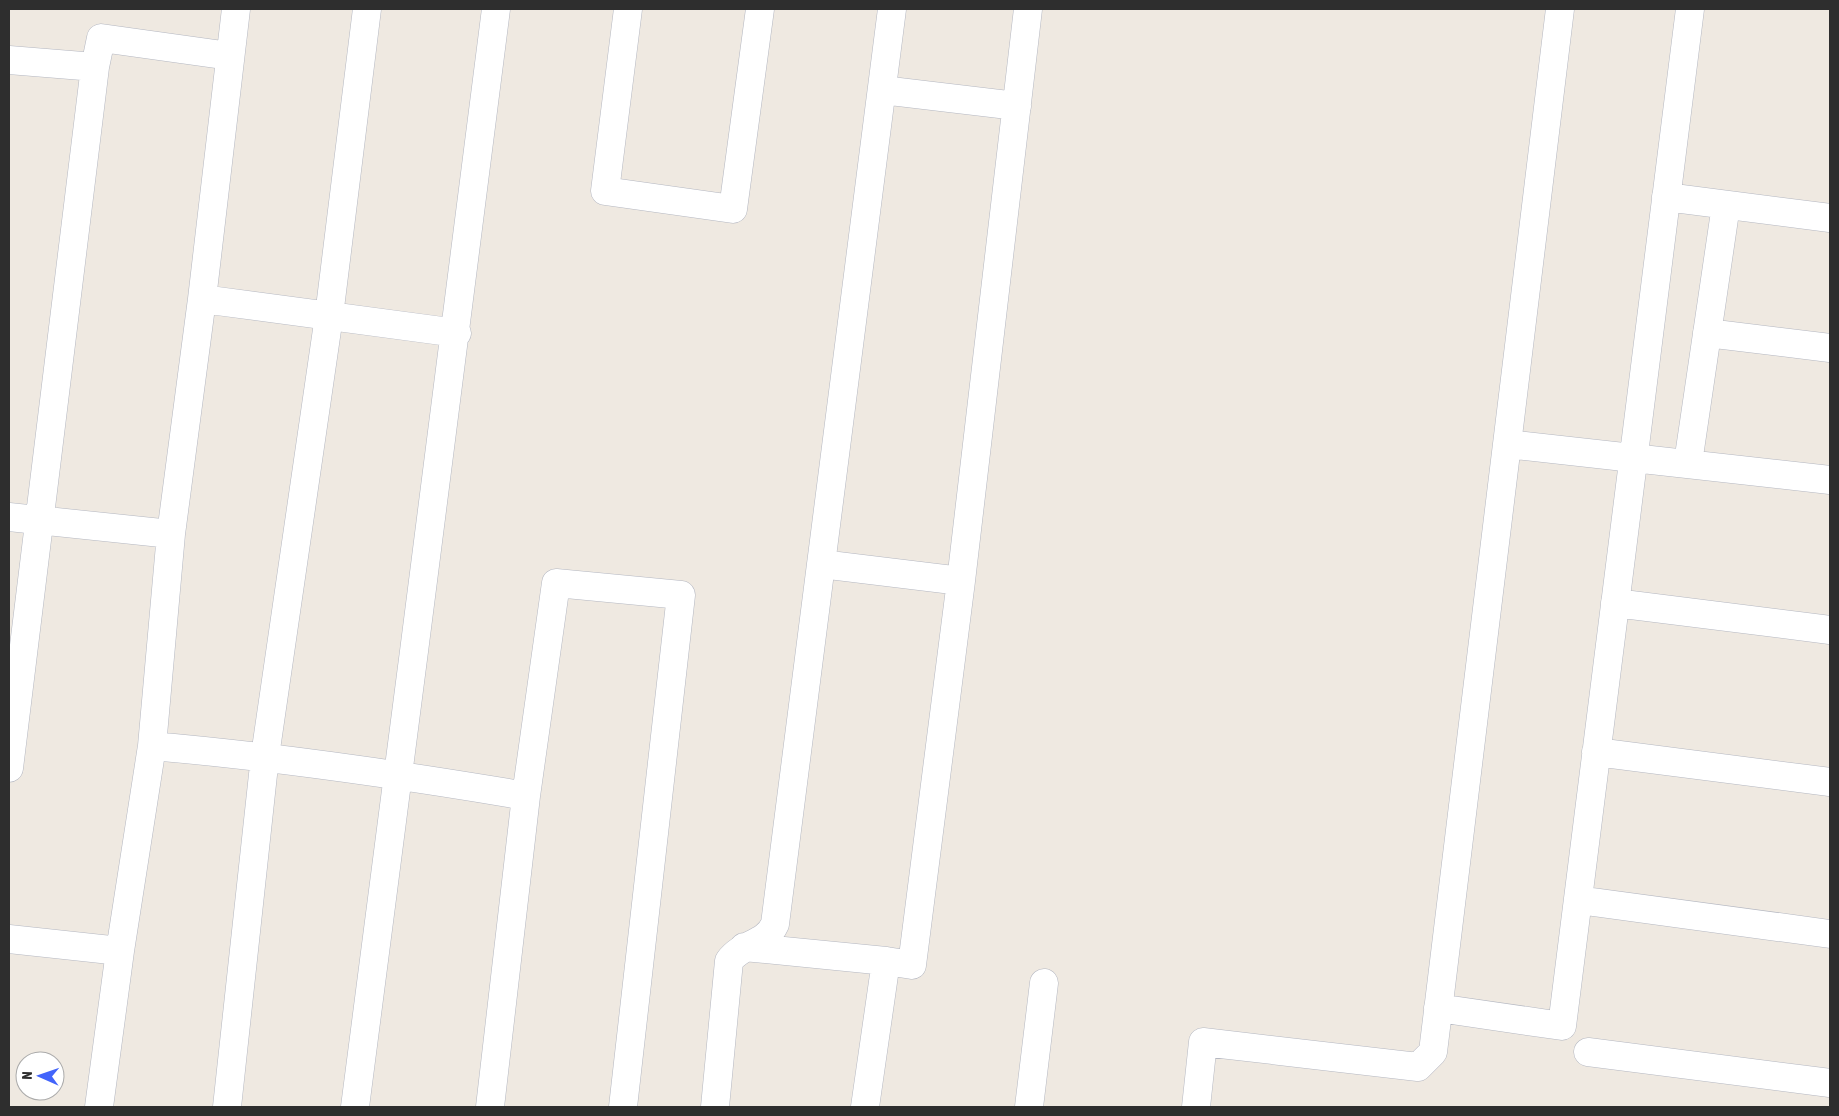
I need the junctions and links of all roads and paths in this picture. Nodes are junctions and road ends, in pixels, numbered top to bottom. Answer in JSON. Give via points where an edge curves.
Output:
{"nodes":[{"id":1,"x":236,"y":9,"type":"edge"},
{"id":2,"x":367,"y":9,"type":"edge"},
{"id":3,"x":496,"y":9,"type":"edge"},
{"id":4,"x":628,"y":9,"type":"edge"},
{"id":5,"x":760,"y":9,"type":"edge"},
{"id":6,"x":892,"y":9,"type":"edge"},
{"id":7,"x":1028,"y":9,"type":"edge"},
{"id":8,"x":1560,"y":9,"type":"edge"},
{"id":9,"x":1690,"y":9,"type":"edge"},
{"id":10,"x":230,"y":56,"type":"junction"},
{"id":11,"x":9,"y":60,"type":"edge"},
{"id":12,"x":95,"y":67,"type":"junction"},
{"id":13,"x":882,"y":90,"type":"junction"},
{"id":14,"x":1017,"y":106,"type":"junction"},
{"id":15,"x":1666,"y":197,"type":"junction"},
{"id":16,"x":1726,"y":206,"type":"junction"},
{"id":17,"x":1830,"y":218,"type":"edge"},
{"id":18,"x":202,"y":299,"type":"junction"},
{"id":19,"x":329,"y":316,"type":"junction"},
{"id":20,"x":1707,"y":333,"type":"junction"},
{"id":21,"x":457,"y":334,"type":"junction"},
{"id":22,"x":1830,"y":348,"type":"edge"},
{"id":23,"x":1507,"y":444,"type":"junction"},
{"id":24,"x":1633,"y":458,"type":"junction"},
{"id":25,"x":1688,"y":464,"type":"junction"},
{"id":26,"x":1830,"y":480,"type":"edge"},
{"id":27,"x":9,"y":517,"type":"edge"},
{"id":28,"x":38,"y":521,"type":"junction"},
{"id":29,"x":171,"y":534,"type":"junction"},
{"id":30,"x":821,"y":564,"type":"junction"},
{"id":31,"x":961,"y":581,"type":"junction"},
{"id":32,"x":1615,"y":603,"type":"junction"},
{"id":33,"x":1830,"y":630,"type":"edge"},
{"id":34,"x":152,"y":746,"type":"junction"},
{"id":35,"x":1596,"y":752,"type":"junction"},
{"id":36,"x":265,"y":756,"type":"junction"},
{"id":37,"x":9,"y":768,"type":"edge"},
{"id":38,"x":397,"y":774,"type":"junction"},
{"id":39,"x":1830,"y":782,"type":"edge"},
{"id":40,"x":526,"y":796,"type":"junction"},
{"id":41,"x":1578,"y":900,"type":"junction"},
{"id":42,"x":1830,"y":934,"type":"edge"},
{"id":43,"x":9,"y":939,"type":"edge"},
{"id":44,"x":744,"y":948,"type":"junction"},
{"id":45,"x":120,"y":951,"type":"junction"},
{"id":46,"x":886,"y":961,"type":"junction"},
{"id":47,"x":1044,"y":983,"type":"dead end"},
{"id":48,"x":1438,"y":1008,"type":"junction"},
{"id":49,"x":1588,"y":1052,"type":"dead end"},
{"id":50,"x":1830,"y":1083,"type":"edge"},
{"id":51,"x":99,"y":1107,"type":"edge"},
{"id":52,"x":227,"y":1107,"type":"edge"},
{"id":53,"x":355,"y":1107,"type":"edge"},
{"id":54,"x":490,"y":1107,"type":"edge"},
{"id":55,"x":623,"y":1107,"type":"edge"},
{"id":56,"x":715,"y":1107,"type":"edge"},
{"id":57,"x":865,"y":1107,"type":"edge"},
{"id":58,"x":1029,"y":1107,"type":"edge"},
{"id":59,"x":1196,"y":1107,"type":"edge"}],
"edges":[{"from":1,"to":10,"type":"street"},
{"from":2,"to":19,"type":"street"},
{"from":3,"to":21,"type":"street"},
{"from":4,"to":5,"type":"street","via":[[605,191],[734,208]]},
{"from":6,"to":13,"type":"street"},
{"from":7,"to":14,"type":"street"},
{"from":8,"to":23,"type":"street"},
{"from":9,"to":15,"type":"street"},
{"from":10,"to":12,"type":"street","via":[[101,38]]},
{"from":10,"to":18,"type":"street"},
{"from":11,"to":12,"type":"street"},
{"from":12,"to":28,"type":"street"},
{"from":13,"to":14,"type":"street"},
{"from":13,"to":30,"type":"street"},
{"from":14,"to":31,"type":"street"},
{"from":15,"to":16,"type":"street"},
{"from":15,"to":24,"type":"street"},
{"from":16,"to":17,"type":"street"},
{"from":16,"to":20,"type":"street"},
{"from":18,"to":19,"type":"street"},
{"from":18,"to":29,"type":"street"},
{"from":19,"to":21,"type":"street"},
{"from":19,"to":36,"type":"street"},
{"from":20,"to":22,"type":"street"},
{"from":20,"to":25,"type":"street"},
{"from":21,"to":38,"type":"street"},
{"from":23,"to":24,"type":"street"},
{"from":23,"to":48,"type":"street"},
{"from":24,"to":25,"type":"street"},
{"from":24,"to":32,"type":"street"},
{"from":25,"to":26,"type":"street"},
{"from":27,"to":28,"type":"street"},
{"from":28,"to":29,"type":"street"},
{"from":28,"to":37,"type":"street"},
{"from":29,"to":34,"type":"street"},
{"from":30,"to":31,"type":"street"},
{"from":30,"to":44,"type":"street","via":[[776,924],[766,938]]},
{"from":31,"to":46,"type":"street","via":[[912,965]]},
{"from":32,"to":33,"type":"street"},
{"from":32,"to":35,"type":"street"},
{"from":34,"to":36,"type":"street"},
{"from":34,"to":45,"type":"street"},
{"from":35,"to":39,"type":"street"},
{"from":35,"to":41,"type":"street"},
{"from":36,"to":38,"type":"street"},
{"from":36,"to":52,"type":"street"},
{"from":38,"to":40,"type":"street"},
{"from":38,"to":53,"type":"street"},
{"from":40,"to":54,"type":"street"},
{"from":40,"to":55,"type":"street","via":[[556,583],[681,594]]},
{"from":41,"to":42,"type":"street"},
{"from":41,"to":48,"type":"street","via":[[1562,1026]]},
{"from":43,"to":45,"type":"street"},
{"from":44,"to":46,"type":"street"},
{"from":44,"to":56,"type":"street","via":[[736,951],[727,970]]},
{"from":45,"to":51,"type":"street"},
{"from":46,"to":57,"type":"street"},
{"from":47,"to":58,"type":"street"},
{"from":48,"to":59,"type":"street","via":[[1433,1052],[1418,1067],[1203,1042]]},
{"from":49,"to":50,"type":"street"}]}
